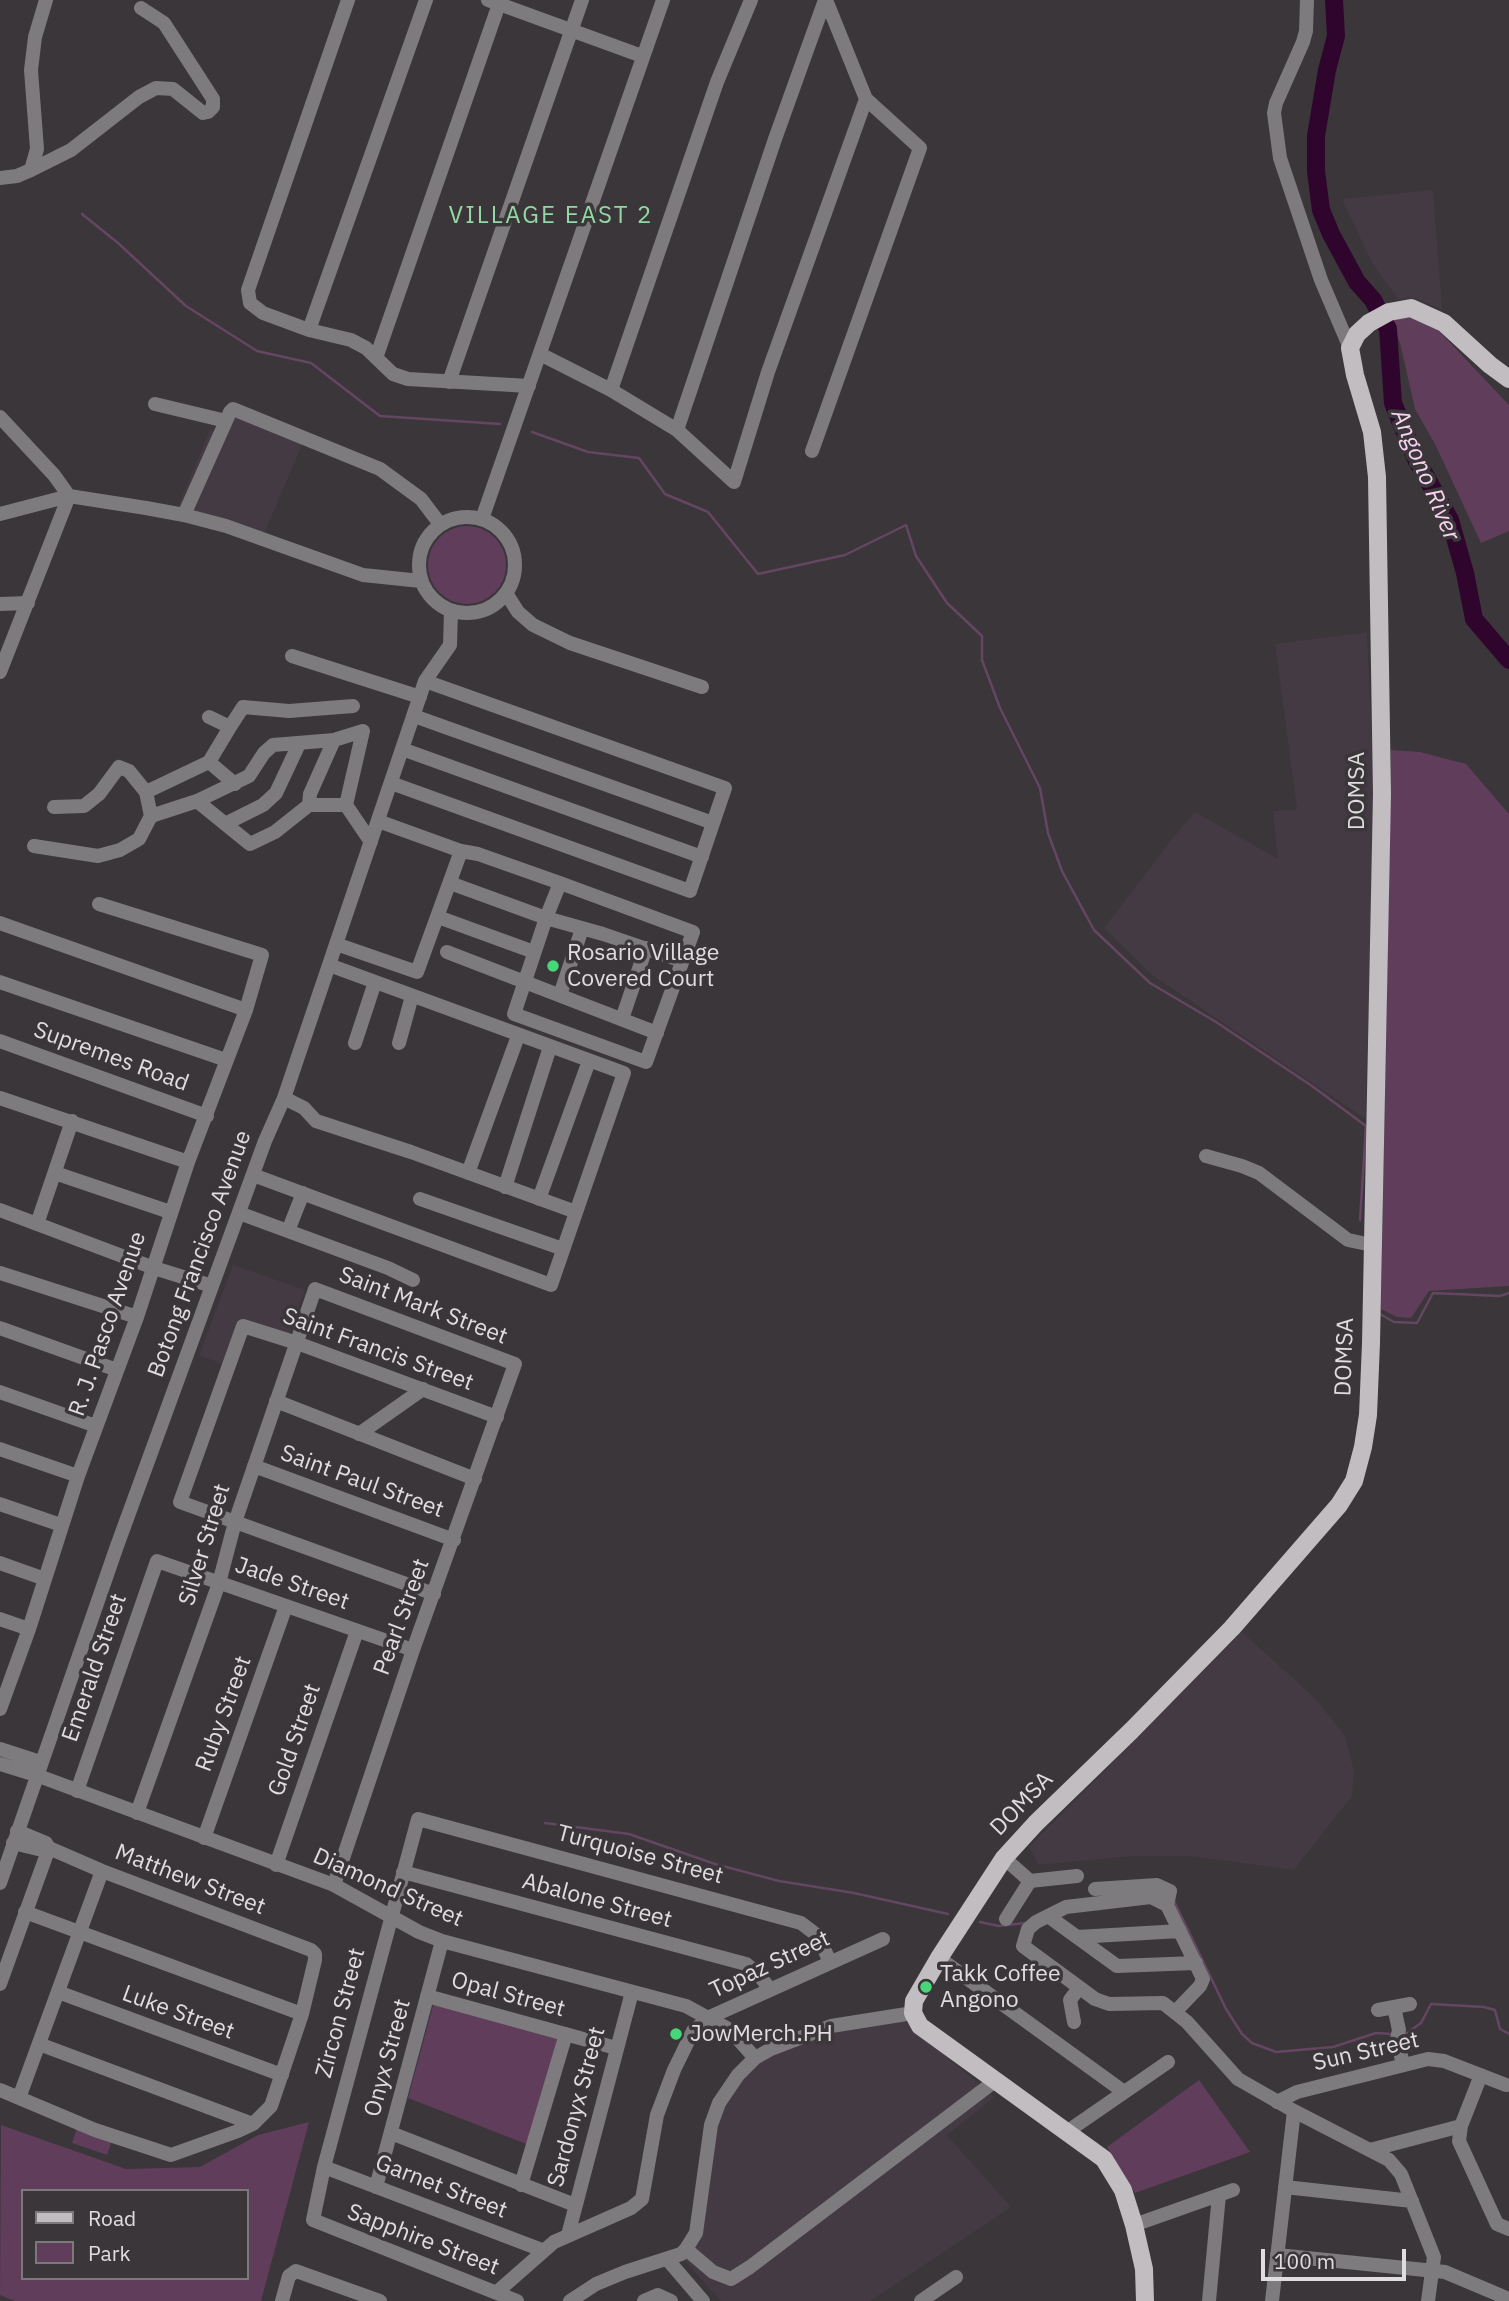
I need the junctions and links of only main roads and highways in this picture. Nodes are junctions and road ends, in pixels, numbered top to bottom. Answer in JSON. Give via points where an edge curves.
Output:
{"nodes":[{"id":1,"x":1509,"y":379,"type":"edge"},
{"id":2,"x":1145,"y":2301,"type":"edge"}],
"edges":[{"from":1,"to":2,"type":"main road","name":"DOMSA","via":[[1444,323],[1411,308],[1389,312],[1369,323],[1350,348],[1372,432],[1377,488],[1382,794],[1371,1343],[1368,1415],[1354,1481],[1339,1505],[1232,1628],[1004,1858],[918,1992],[913,2013],[920,2026],[1104,2159],[1123,2190],[1134,2225],[1144,2269]]}]}
